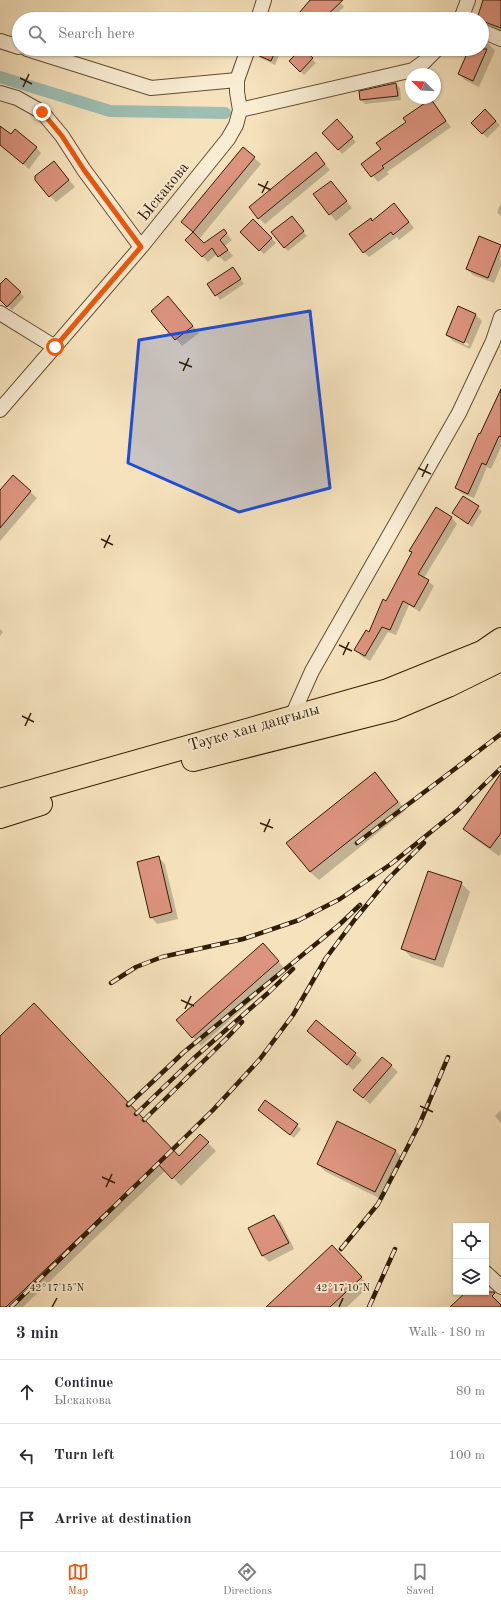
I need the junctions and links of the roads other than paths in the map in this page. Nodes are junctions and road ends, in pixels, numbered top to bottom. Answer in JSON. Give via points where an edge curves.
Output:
{"nodes":[{"id":1,"x":264,"y":0,"type":"edge"},
{"id":2,"x":468,"y":0,"type":"edge"},
{"id":3,"x":260,"y":12,"type":"edge"},
{"id":4,"x":464,"y":12,"type":"edge"},
{"id":5,"x":489,"y":35,"type":"edge"},
{"id":6,"x":501,"y":39,"type":"edge"},
{"id":7,"x":0,"y":40,"type":"edge"},
{"id":8,"x":12,"y":44,"type":"edge"},
{"id":9,"x":49,"y":56,"type":"edge"},
{"id":10,"x":246,"y":56,"type":"edge"},
{"id":11,"x":430,"y":56,"type":"edge"},
{"id":12,"x":237,"y":80,"type":"junction"},
{"id":13,"x":0,"y":93,"type":"edge"},
{"id":14,"x":240,"y":110,"type":"junction"},
{"id":15,"x":141,"y":247,"type":"junction"},
{"id":16,"x":0,"y":313,"type":"edge"},
{"id":17,"x":501,"y":317,"type":"edge"},
{"id":18,"x":55,"y":347,"type":"junction"},
{"id":19,"x":0,"y":410,"type":"edge"},
{"id":20,"x":501,"y":639,"type":"edge"},
{"id":21,"x":501,"y":660,"type":"edge"},
{"id":22,"x":391,"y":699,"type":"junction"},
{"id":23,"x":292,"y":716,"type":"junction"},
{"id":24,"x":196,"y":752,"type":"junction"},
{"id":25,"x":0,"y":800,"type":"edge"},
{"id":26,"x":0,"y":817,"type":"edge"},
{"id":27,"x":489,"y":1276,"type":"edge"},
{"id":28,"x":501,"y":1287,"type":"edge"}],
"edges":[{"from":1,"to":3,"type":"street"},
{"from":2,"to":4,"type":"street"},
{"from":5,"to":6,"type":"street"},
{"from":7,"to":8,"type":"street"},
{"from":9,"to":12,"type":"street","via":[[151,88]]},
{"from":10,"to":12,"type":"street","name":"Ыскакова"},
{"from":11,"to":14,"type":"street","via":[[413,70]]},
{"from":12,"to":14,"type":"street","name":"Ыскакова"},
{"from":13,"to":15,"type":"street","via":[[17,98],[42,112]]},
{"from":14,"to":15,"type":"street","name":"Ыскакова","via":[[236,125],[228,139]]},
{"from":15,"to":18,"type":"street","name":"Ыскакова"},
{"from":16,"to":18,"type":"street"},
{"from":17,"to":23,"type":"street","via":[[493,341],[459,413],[312,671]]},
{"from":18,"to":19,"type":"street","name":"Ыскакова"},
{"from":20,"to":22,"type":"main road","name":"Тәуке хан даңғылы","via":[[482,652]]},
{"from":21,"to":22,"type":"main road","name":"Тәуке хан даңғылы","via":[[448,686]]},
{"from":22,"to":23,"type":"main road","name":"Тәуке хан даңғылы"},
{"from":22,"to":24,"type":"main road","name":"Тәуке хан даңғылы"},
{"from":23,"to":24,"type":"main road","name":"Тәуке хан даңғылы"},
{"from":24,"to":25,"type":"main road","name":"Тәуке хан даңғылы"},
{"from":24,"to":26,"type":"main road","name":"Тәуке хан даңғылы"},
{"from":27,"to":28,"type":"street"}]}
